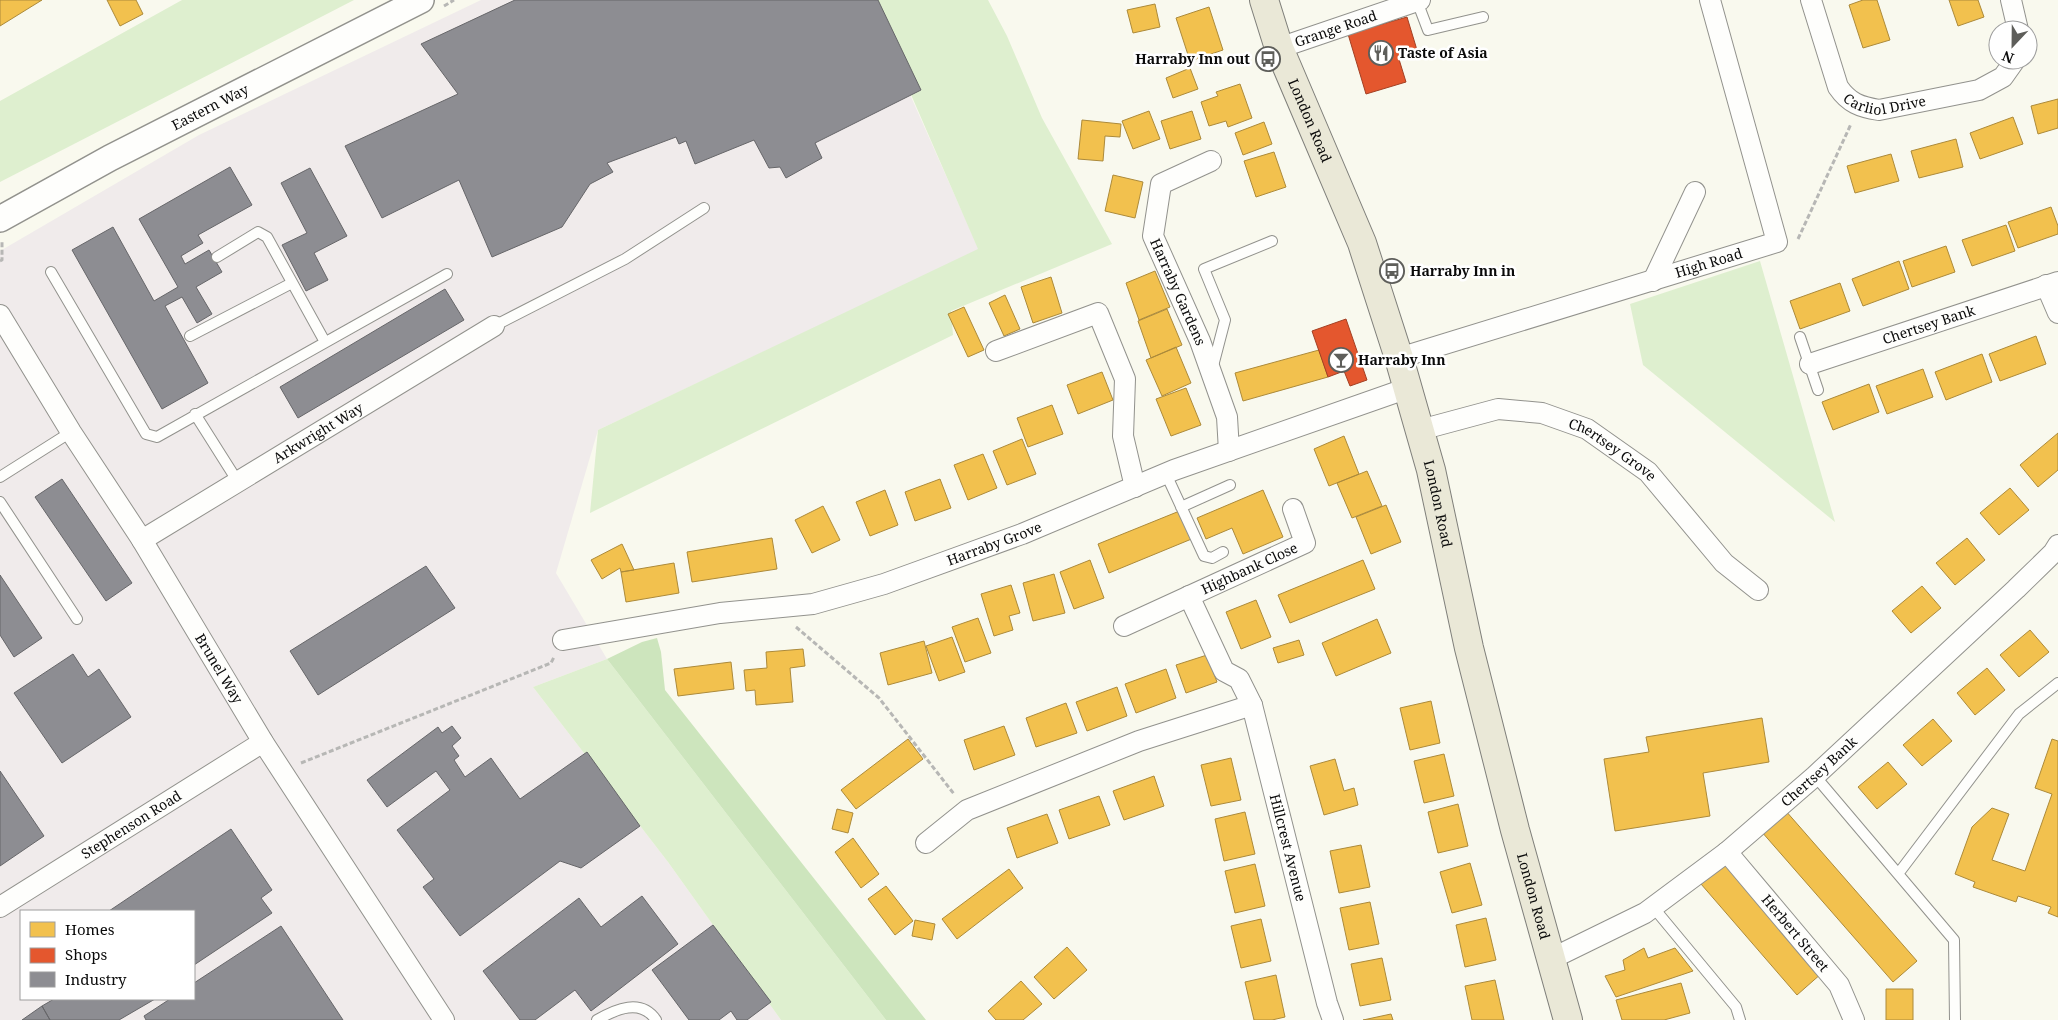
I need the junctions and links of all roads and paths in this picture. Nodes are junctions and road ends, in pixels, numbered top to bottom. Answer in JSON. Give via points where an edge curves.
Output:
{"nodes":[{"id":1,"x":421,"y":0,"type":"edge"},
{"id":2,"x":1264,"y":0,"type":"edge"},
{"id":3,"x":1419,"y":0,"type":"edge"},
{"id":4,"x":1710,"y":0,"type":"edge"},
{"id":5,"x":1811,"y":0,"type":"edge"},
{"id":6,"x":2010,"y":0,"type":"edge"},
{"id":7,"x":1483,"y":16,"type":"dead end"},
{"id":8,"x":2015,"y":20,"type":"edge"},
{"id":9,"x":1279,"y":48,"type":"junction"},
{"id":10,"x":2007,"y":70,"type":"edge"},
{"id":11,"x":1860,"y":105,"type":"junction"},
{"id":12,"x":1211,"y":161,"type":"dead end"},
{"id":13,"x":1695,"y":192,"type":"dead end"},
{"id":14,"x":704,"y":208,"type":"dead end"},
{"id":15,"x":0,"y":219,"type":"edge"},
{"id":16,"x":1272,"y":241,"type":"dead end"},
{"id":17,"x":1777,"y":242,"type":"junction"},
{"id":18,"x":217,"y":256,"type":"dead end"},
{"id":19,"x":51,"y":272,"type":"dead end"},
{"id":20,"x":447,"y":274,"type":"dead end"},
{"id":21,"x":1653,"y":280,"type":"junction"},
{"id":22,"x":292,"y":283,"type":"junction"},
{"id":23,"x":2052,"y":283,"type":"edge"},
{"id":24,"x":2058,"y":313,"type":"edge"},
{"id":25,"x":0,"y":315,"type":"edge"},
{"id":26,"x":494,"y":326,"type":"joint"},
{"id":27,"x":190,"y":336,"type":"dead end"},
{"id":28,"x":1800,"y":337,"type":"dead end"},
{"id":29,"x":324,"y":342,"type":"junction"},
{"id":30,"x":996,"y":351,"type":"dead end"},
{"id":31,"x":1400,"y":358,"type":"junction"},
{"id":32,"x":1810,"y":364,"type":"junction"},
{"id":33,"x":1211,"y":372,"type":"junction"},
{"id":34,"x":1408,"y":388,"type":"junction"},
{"id":35,"x":1818,"y":390,"type":"dead end"},
{"id":36,"x":195,"y":414,"type":"junction"},
{"id":37,"x":1420,"y":430,"type":"junction"},
{"id":38,"x":71,"y":432,"type":"junction"},
{"id":39,"x":1229,"y":451,"type":"junction"},
{"id":40,"x":1166,"y":474,"type":"junction"},
{"id":41,"x":0,"y":477,"type":"edge"},
{"id":42,"x":238,"y":482,"type":"junction"},
{"id":43,"x":1230,"y":485,"type":"dead end"},
{"id":44,"x":1135,"y":487,"type":"junction"},
{"id":45,"x":0,"y":502,"type":"edge"},
{"id":46,"x":1181,"y":507,"type":"junction"},
{"id":47,"x":1293,"y":509,"type":"dead end"},
{"id":48,"x":142,"y":540,"type":"junction"},
{"id":49,"x":2058,"y":545,"type":"edge"},
{"id":50,"x":1223,"y":552,"type":"dead end"},
{"id":51,"x":1758,"y":590,"type":"dead end"},
{"id":52,"x":1189,"y":596,"type":"junction"},
{"id":53,"x":772,"y":608,"type":"junction"},
{"id":54,"x":77,"y":619,"type":"dead end"},
{"id":55,"x":1124,"y":626,"type":"dead end"},
{"id":56,"x":563,"y":640,"type":"joint"},
{"id":57,"x":1239,"y":679,"type":"joint"},
{"id":58,"x":2058,"y":683,"type":"edge"},
{"id":59,"x":1252,"y":705,"type":"junction"},
{"id":60,"x":263,"y":742,"type":"junction"},
{"id":61,"x":282,"y":770,"type":"junction"},
{"id":62,"x":1815,"y":776,"type":"junction"},
{"id":63,"x":967,"y":810,"type":"junction"},
{"id":64,"x":926,"y":843,"type":"dead end"},
{"id":65,"x":1727,"y":852,"type":"junction"},
{"id":66,"x":1898,"y":874,"type":"junction"},
{"id":67,"x":1653,"y":907,"type":"junction"},
{"id":68,"x":0,"y":908,"type":"edge"},
{"id":69,"x":1551,"y":959,"type":"junction"},
{"id":70,"x":442,"y":1019,"type":"edge"},
{"id":71,"x":597,"y":1020,"type":"edge"},
{"id":72,"x":656,"y":1020,"type":"edge"},
{"id":73,"x":1333,"y":1020,"type":"edge"},
{"id":74,"x":1568,"y":1020,"type":"edge"},
{"id":75,"x":1740,"y":1020,"type":"edge"},
{"id":76,"x":1854,"y":1020,"type":"edge"},
{"id":77,"x":1955,"y":1020,"type":"edge"}],
"edges":[{"from":1,"to":15,"type":"street","name":"Eastern Way","via":[[110,158]]},
{"from":2,"to":9,"type":"main road","name":"London Road"},
{"from":3,"to":7,"type":"lane","via":[[1428,30]]},
{"from":3,"to":9,"type":"street","name":"Grange Road"},
{"from":4,"to":17,"type":"street"},
{"from":5,"to":11,"type":"street","name":"Carliol Drive","via":[[1838,87],[1846,99]]},
{"from":6,"to":8,"type":"street"},
{"from":9,"to":31,"type":"main road","name":"London Road","via":[[1362,243]]},
{"from":10,"to":11,"type":"street","name":"Carliol Drive","via":[[2002,77],[1979,90],[1879,110]]},
{"from":11,"to":17,"type":"path","via":[[1797,241]]},
{"from":12,"to":33,"type":"street","name":"Harraby Gardens","via":[[1161,184],[1153,236]]},
{"from":13,"to":21,"type":"street"},
{"from":14,"to":26,"type":"lane","via":[[625,259]]},
{"from":16,"to":33,"type":"lane","via":[[1204,269],[1225,320]]},
{"from":17,"to":21,"type":"street","name":"High Road"},
{"from":18,"to":22,"type":"lane","via":[[258,232],[267,237]]},
{"from":19,"to":36,"type":"lane","via":[[146,434],[158,437]]},
{"from":20,"to":29,"type":"lane"},
{"from":21,"to":31,"type":"street","name":"High Road"},
{"from":22,"to":27,"type":"lane"},
{"from":22,"to":29,"type":"lane"},
{"from":23,"to":24,"type":"street","name":"Chertsey Bank"},
{"from":23,"to":32,"type":"street","name":"Chertsey Bank"},
{"from":25,"to":38,"type":"street","name":"Brunel Way"},
{"from":26,"to":42,"type":"street","name":"Arkwright Way"},
{"from":28,"to":32,"type":"lane"},
{"from":29,"to":36,"type":"lane"},
{"from":30,"to":44,"type":"street","via":[[1098,313],[1125,379],[1123,436]]},
{"from":31,"to":34,"type":"main road","name":"London Road"},
{"from":32,"to":35,"type":"lane"},
{"from":33,"to":39,"type":"street","name":"Harraby Gardens","via":[[1227,417]]},
{"from":34,"to":37,"type":"main road","name":"London Road"},
{"from":34,"to":39,"type":"street","name":"Harraby Grove"},
{"from":36,"to":42,"type":"lane"},
{"from":37,"to":51,"type":"street","name":"Chertsey Grove","via":[[1498,409],[1542,413],[1587,429],[1648,472],[1724,563]]},
{"from":37,"to":69,"type":"main road","name":"London Road","via":[[1514,830]]},
{"from":38,"to":41,"type":"lane"},
{"from":38,"to":48,"type":"street","name":"Brunel Way"},
{"from":39,"to":40,"type":"street","name":"Harraby Grove"},
{"from":40,"to":44,"type":"street","name":"Harraby Grove"},
{"from":40,"to":46,"type":"lane"},
{"from":42,"to":48,"type":"street","name":"Arkwright Way"},
{"from":43,"to":46,"type":"lane"},
{"from":44,"to":53,"type":"street","name":"Harraby Grove","via":[[1022,534],[884,584],[813,604]]},
{"from":45,"to":54,"type":"lane"},
{"from":46,"to":50,"type":"lane","via":[[1204,556],[1212,558]]},
{"from":47,"to":52,"type":"street","name":"Highbank Close","via":[[1305,543]]},
{"from":48,"to":60,"type":"street","name":"Brunel Way"},
{"from":49,"to":62,"type":"street","name":"Chertsey Bank","via":[[2016,589]]},
{"from":52,"to":55,"type":"street","name":"Highbank Close"},
{"from":52,"to":57,"type":"street","name":"Highbank Close","via":[[1224,671]]},
{"from":53,"to":56,"type":"street","name":"Harraby Grove","via":[[720,613]]},
{"from":53,"to":63,"type":"path","via":[[879,698]]},
{"from":56,"to":61,"type":"path","via":[[551,664]]},
{"from":57,"to":59,"type":"street","name":"Hillcrest Avenue"},
{"from":58,"to":66,"type":"lane","via":[[2019,714]]},
{"from":59,"to":63,"type":"street","via":[[1139,741]]},
{"from":59,"to":73,"type":"street","name":"Hillcrest Avenue"},
{"from":60,"to":61,"type":"street","name":"Brunel Way"},
{"from":60,"to":68,"type":"street","name":"Stephenson Road"},
{"from":61,"to":70,"type":"street","name":"Brunel Way"},
{"from":62,"to":65,"type":"street","name":"Chertsey Bank"},
{"from":62,"to":66,"type":"lane"},
{"from":63,"to":64,"type":"street"},
{"from":65,"to":67,"type":"street","name":"Chertsey Bank"},
{"from":65,"to":76,"type":"street","name":"Herbert Street","via":[[1839,985]]},
{"from":66,"to":77,"type":"lane","via":[[1954,940]]},
{"from":67,"to":69,"type":"street","name":"Chertsey Bank"},
{"from":67,"to":75,"type":"lane","via":[[1736,1007]]},
{"from":69,"to":74,"type":"main road","name":"London Road"},
{"from":71,"to":72,"type":"lane","via":[[621,1008],[635,1006],[651,1012]]}]}
